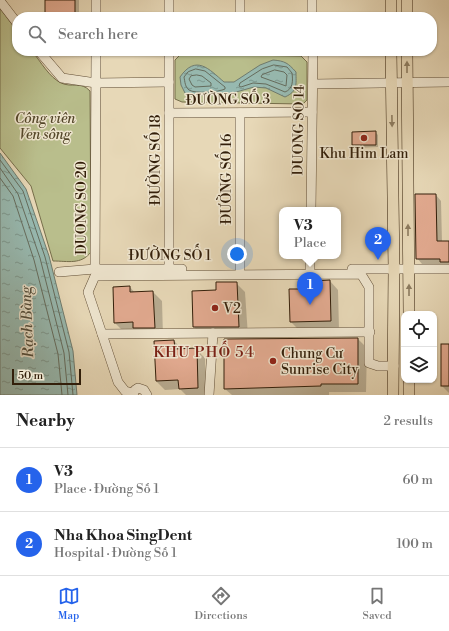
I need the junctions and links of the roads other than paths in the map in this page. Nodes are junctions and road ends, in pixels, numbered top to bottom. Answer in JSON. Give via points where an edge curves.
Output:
{"nodes":[{"id":1,"x":96,"y":0,"type":"edge"},
{"id":2,"x":169,"y":0,"type":"edge"},
{"id":3,"x":240,"y":0,"type":"edge"},
{"id":4,"x":312,"y":0,"type":"edge"},
{"id":5,"x":391,"y":0,"type":"edge"},
{"id":6,"x":407,"y":0,"type":"edge"},
{"id":7,"x":0,"y":1,"type":"edge"},
{"id":8,"x":96,"y":12,"type":"edge"},
{"id":9,"x":169,"y":12,"type":"edge"},
{"id":10,"x":240,"y":12,"type":"edge"},
{"id":11,"x":312,"y":12,"type":"edge"},
{"id":12,"x":391,"y":12,"type":"edge"},
{"id":13,"x":407,"y":12,"type":"edge"},
{"id":14,"x":12,"y":17,"type":"edge"},
{"id":15,"x":43,"y":56,"type":"edge"},
{"id":16,"x":96,"y":56,"type":"edge"},
{"id":17,"x":169,"y":56,"type":"edge"},
{"id":18,"x":313,"y":56,"type":"edge"},
{"id":19,"x":391,"y":56,"type":"edge"},
{"id":20,"x":407,"y":56,"type":"edge"},
{"id":21,"x":169,"y":82,"type":"junction"},
{"id":22,"x":391,"y":82,"type":"junction"},
{"id":23,"x":407,"y":82,"type":"junction"},
{"id":24,"x":449,"y":82,"type":"edge"},
{"id":25,"x":96,"y":83,"type":"junction"},
{"id":26,"x":313,"y":84,"type":"junction"},
{"id":27,"x":240,"y":112,"type":"junction"},
{"id":28,"x":312,"y":112,"type":"junction"},
{"id":29,"x":169,"y":113,"type":"junction"},
{"id":30,"x":311,"y":207,"type":"edge"},
{"id":31,"x":310,"y":259,"type":"edge"},
{"id":32,"x":169,"y":269,"type":"junction"},
{"id":33,"x":240,"y":269,"type":"junction"},
{"id":34,"x":310,"y":269,"type":"junction"},
{"id":35,"x":394,"y":269,"type":"junction"},
{"id":36,"x":408,"y":269,"type":"junction"},
{"id":37,"x":449,"y":269,"type":"edge"},
{"id":38,"x":59,"y":272,"type":"dead end"},
{"id":39,"x":104,"y":272,"type":"junction"},
{"id":40,"x":409,"y":311,"type":"edge"},
{"id":41,"x":370,"y":332,"type":"junction"},
{"id":42,"x":213,"y":333,"type":"junction"},
{"id":43,"x":102,"y":334,"type":"junction"},
{"id":44,"x":394,"y":366,"type":"junction"},
{"id":45,"x":409,"y":383,"type":"edge"},
{"id":46,"x":133,"y":394,"type":"edge"},
{"id":47,"x":148,"y":395,"type":"edge"},
{"id":48,"x":209,"y":395,"type":"edge"},
{"id":49,"x":394,"y":395,"type":"edge"},
{"id":50,"x":409,"y":395,"type":"edge"}],
"edges":[{"from":1,"to":8,"type":"street"},
{"from":2,"to":9,"type":"street"},
{"from":3,"to":10,"type":"street"},
{"from":4,"to":11,"type":"street"},
{"from":5,"to":12,"type":"main road"},
{"from":6,"to":13,"type":"main road"},
{"from":7,"to":14,"type":"street"},
{"from":15,"to":25,"type":"street","name":"ĐƯỜNG SỐ 3","via":[[62,78]]},
{"from":16,"to":25,"type":"street","name":"DUONG SO 20"},
{"from":17,"to":21,"type":"street","name":"ĐƯỜNG SỐ 18"},
{"from":18,"to":26,"type":"street","name":"DUONG SO 14"},
{"from":19,"to":22,"type":"main road"},
{"from":23,"to":20,"type":"main road","one_way":true},
{"from":21,"to":25,"type":"street","name":"ĐƯỜNG SỐ 3"},
{"from":21,"to":29,"type":"street","name":"ĐƯỜNG SỐ 18"},
{"from":22,"to":23,"type":"street"},
{"from":22,"to":26,"type":"street"},
{"from":22,"to":35,"type":"main road","one_way":true},
{"from":23,"to":24,"type":"street"},
{"from":36,"to":23,"type":"main road","one_way":true},
{"from":25,"to":39,"type":"street","name":"DUONG SO 20"},
{"from":26,"to":28,"type":"street","name":"DUONG SO 14"},
{"from":27,"to":28,"type":"street","name":"ĐƯỜNG SỐ 3"},
{"from":27,"to":29,"type":"street","name":"ĐƯỜNG SỐ 3"},
{"from":27,"to":33,"type":"street","name":"ĐƯỜNG SỐ 16"},
{"from":28,"to":30,"type":"street","name":"DUONG SO 14"},
{"from":29,"to":32,"type":"street","name":"ĐƯỜNG SỐ 18"},
{"from":31,"to":34,"type":"street"},
{"from":32,"to":33,"type":"street","name":"ĐƯỜNG SỐ 1"},
{"from":32,"to":39,"type":"street","name":"ĐƯỜNG SỐ 1"},
{"from":33,"to":34,"type":"street","name":"ĐƯỜNG SỐ 1"},
{"from":34,"to":35,"type":"street","name":"ĐƯỜNG SỐ 1"},
{"from":35,"to":36,"type":"street","name":"ĐƯỜNG SỐ 1"},
{"from":35,"to":44,"type":"main road"},
{"from":36,"to":37,"type":"street","name":"ĐƯỜNG SỐ 1"},
{"from":40,"to":36,"type":"main road","one_way":true},
{"from":38,"to":39,"type":"street","name":"ĐƯỜNG SỐ 1"},
{"from":39,"to":41,"type":"street","via":[[361,274],[369,287]]},
{"from":39,"to":43,"type":"street","via":[[95,276],[88,292]]},
{"from":41,"to":42,"type":"street"},
{"from":41,"to":44,"type":"street","via":[[369,364]]},
{"from":42,"to":43,"type":"street"},
{"from":42,"to":48,"type":"street"},
{"from":43,"to":46,"type":"street","via":[[118,382],[125,391]]},
{"from":44,"to":49,"type":"main road"},
{"from":45,"to":50,"type":"main road"},
{"from":46,"to":47,"type":"street","via":[[141,388]]}]}
